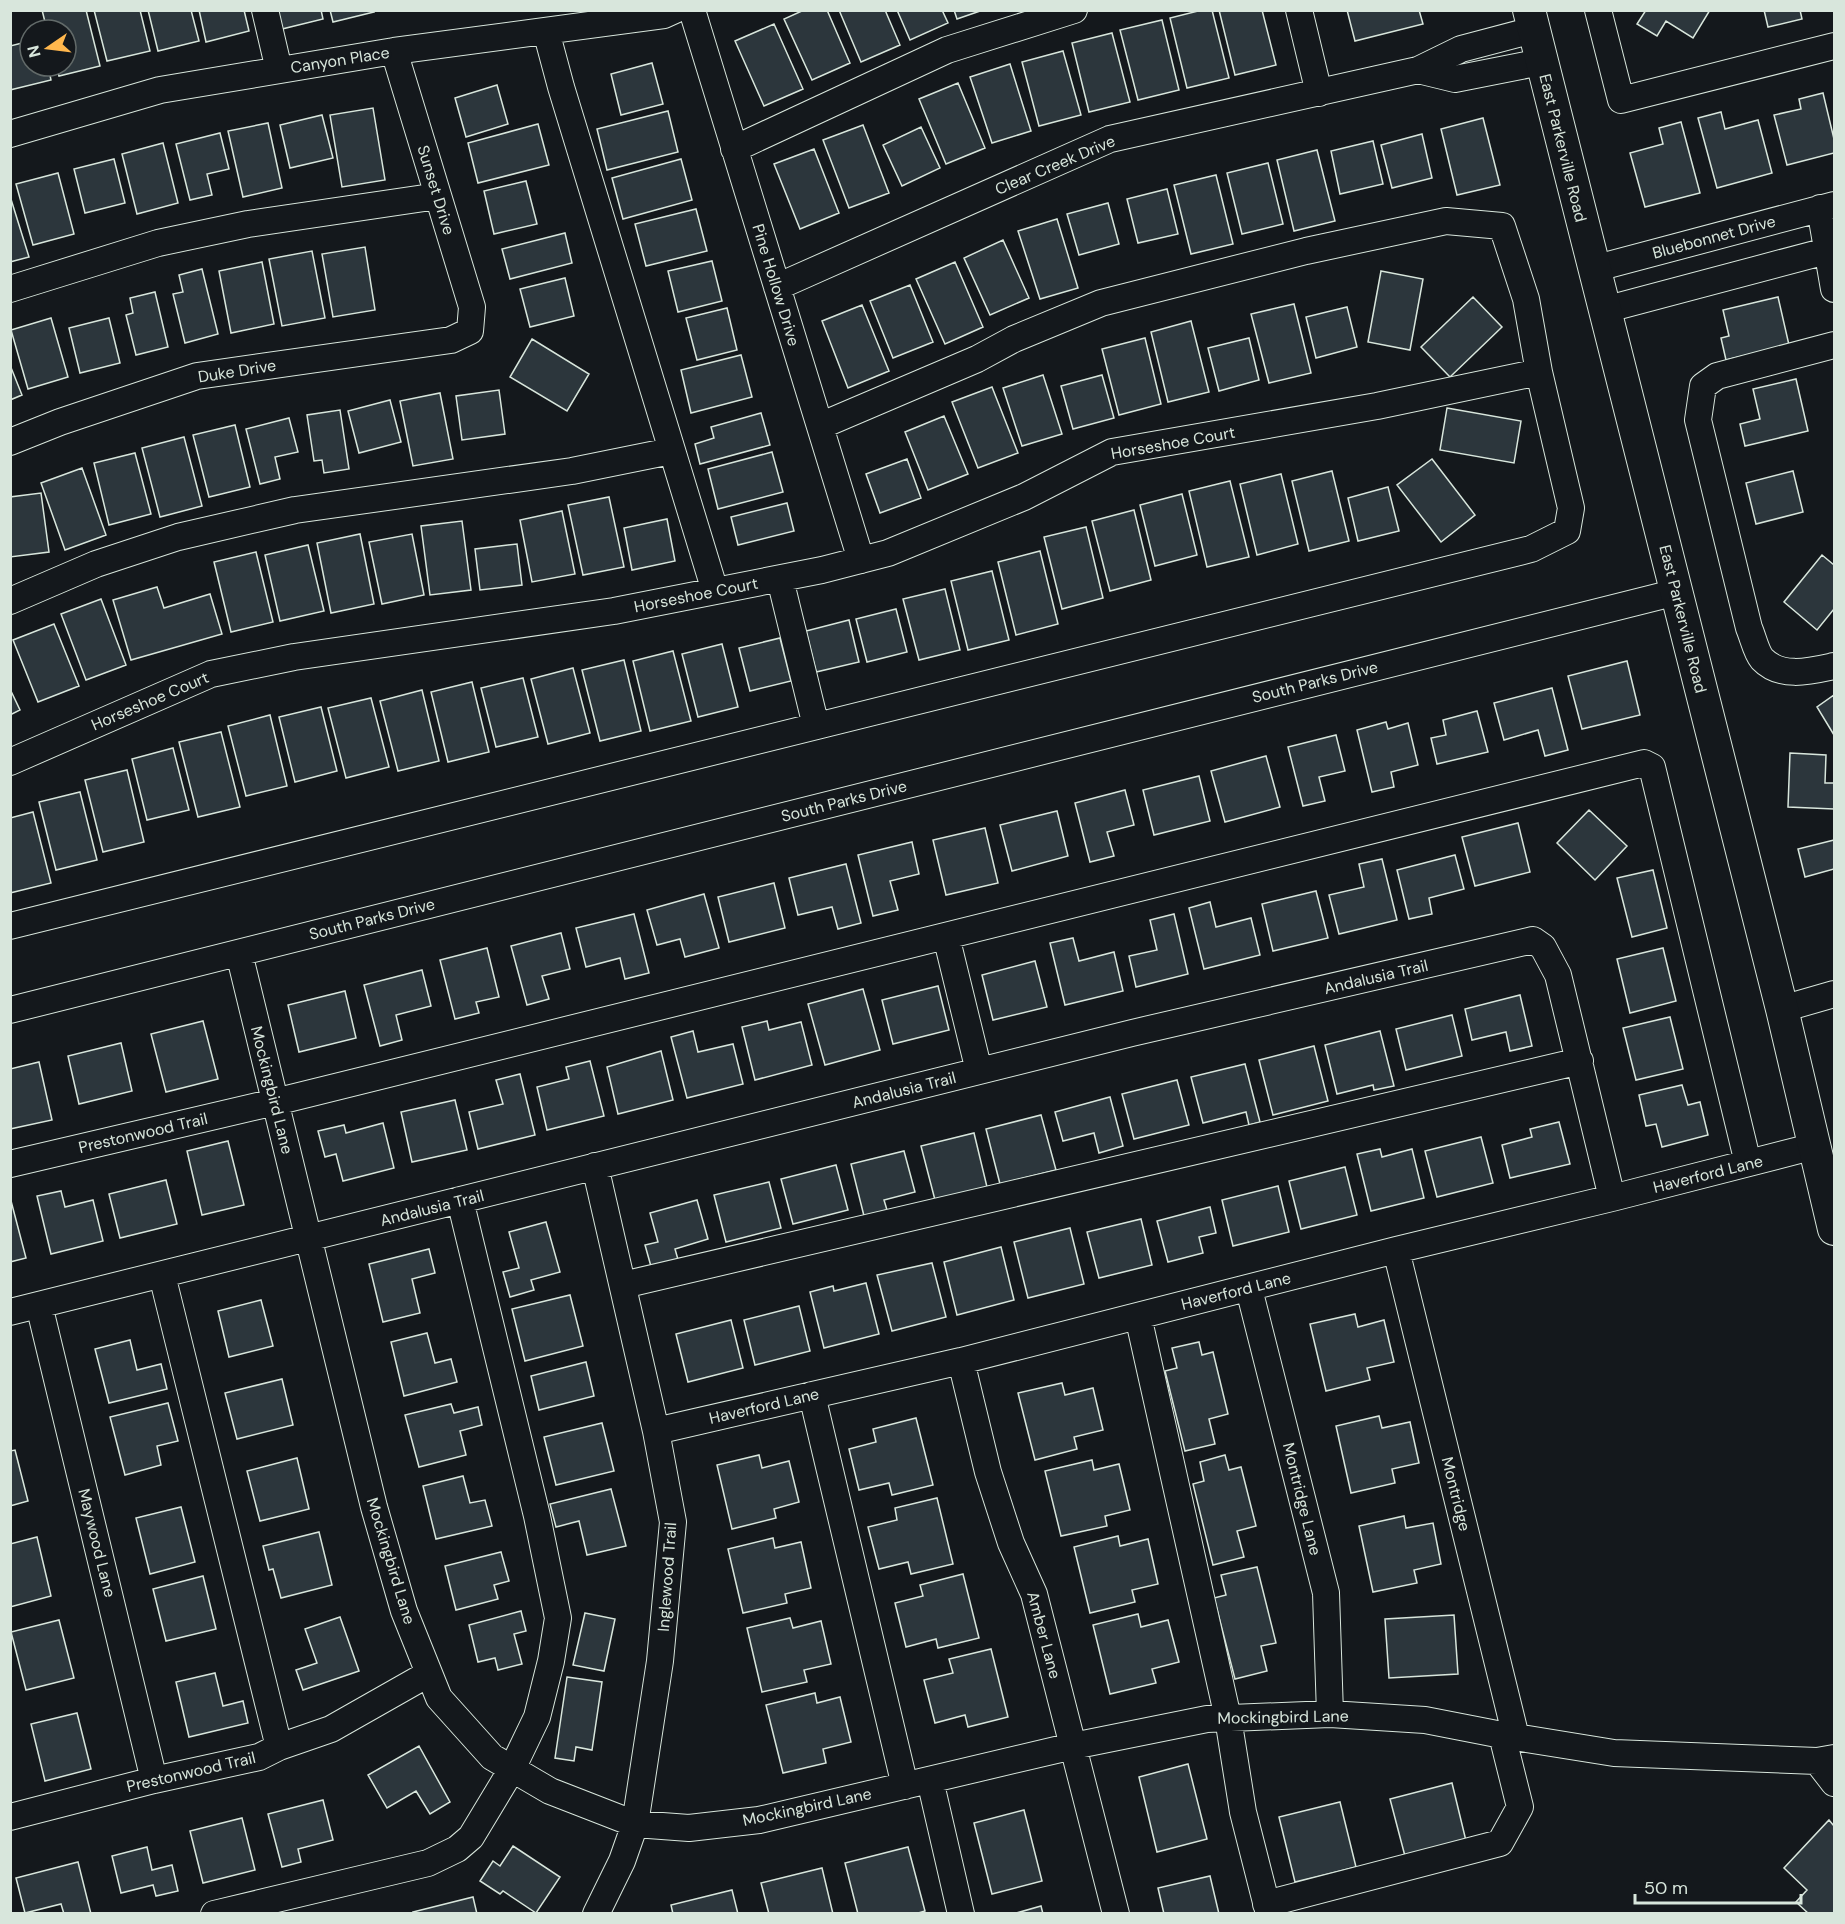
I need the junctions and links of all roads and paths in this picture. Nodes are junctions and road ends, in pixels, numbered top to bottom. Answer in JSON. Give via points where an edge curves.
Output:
{"nodes":[{"id":1,"x":265,"y":10,"type":"edge"},
{"id":2,"x":675,"y":10,"type":"edge"},
{"id":3,"x":692,"y":10,"type":"edge"},
{"id":4,"x":1074,"y":10,"type":"edge"},
{"id":5,"x":1299,"y":10,"type":"edge"},
{"id":6,"x":1598,"y":10,"type":"edge"},
{"id":7,"x":1531,"y":20,"type":"edge"},
{"id":8,"x":546,"y":31,"type":"junction"},
{"id":9,"x":1834,"y":45,"type":"edge"},
{"id":10,"x":394,"y":51,"type":"junction"},
{"id":11,"x":1542,"y":62,"type":"junction"},
{"id":12,"x":279,"y":70,"type":"junction"},
{"id":13,"x":1419,"y":70,"type":"junction"},
{"id":14,"x":1319,"y":93,"type":"junction"},
{"id":15,"x":10,"y":134,"type":"edge"},
{"id":16,"x":734,"y":149,"type":"junction"},
{"id":17,"x":438,"y":196,"type":"junction"},
{"id":18,"x":1827,"y":206,"type":"edge"},
{"id":19,"x":1831,"y":250,"type":"edge"},
{"id":20,"x":1593,"y":270,"type":"junction"},
{"id":21,"x":777,"y":287,"type":"junction"},
{"id":22,"x":10,"y":289,"type":"edge"},
{"id":23,"x":1834,"y":289,"type":"edge"},
{"id":24,"x":1604,"y":310,"type":"junction"},
{"id":25,"x":470,"y":331,"type":"joint"},
{"id":26,"x":1834,"y":345,"type":"edge"},
{"id":27,"x":1539,"y":372,"type":"junction"},
{"id":28,"x":820,"y":426,"type":"junction"},
{"id":29,"x":10,"y":442,"type":"edge"},
{"id":30,"x":671,"y":451,"type":"junction"},
{"id":31,"x":861,"y":560,"type":"junction"},
{"id":32,"x":780,"y":579,"type":"junction"},
{"id":33,"x":715,"y":591,"type":"junction"},
{"id":34,"x":1677,"y":592,"type":"junction"},
{"id":35,"x":10,"y":601,"type":"edge"},
{"id":36,"x":1834,"y":666,"type":"edge"},
{"id":37,"x":816,"y":726,"type":"junction"},
{"id":38,"x":10,"y":762,"type":"edge"},
{"id":39,"x":10,"y":926,"type":"edge"},
{"id":40,"x":946,"y":936,"type":"junction"},
{"id":41,"x":239,"y":953,"type":"junction"},
{"id":42,"x":1834,"y":994,"type":"edge"},
{"id":43,"x":1782,"y":1008,"type":"junction"},
{"id":44,"x":10,"y":1010,"type":"edge"},
{"id":45,"x":1580,"y":1062,"type":"junction"},
{"id":46,"x":979,"y":1071,"type":"junction"},
{"id":47,"x":275,"y":1102,"type":"junction"},
{"id":48,"x":1815,"y":1146,"type":"junction"},
{"id":49,"x":1748,"y":1163,"type":"junction"},
{"id":50,"x":10,"y":1164,"type":"edge"},
{"id":51,"x":595,"y":1166,"type":"junction"},
{"id":52,"x":1612,"y":1198,"type":"junction"},
{"id":53,"x":460,"y":1200,"type":"junction"},
{"id":54,"x":1834,"y":1228,"type":"edge"},
{"id":55,"x":309,"y":1239,"type":"junction"},
{"id":56,"x":1396,"y":1250,"type":"junction"},
{"id":57,"x":162,"y":1275,"type":"junction"},
{"id":58,"x":622,"y":1285,"type":"junction"},
{"id":59,"x":1249,"y":1288,"type":"junction"},
{"id":60,"x":39,"y":1305,"type":"junction"},
{"id":61,"x":10,"y":1312,"type":"edge"},
{"id":62,"x":1138,"y":1316,"type":"junction"},
{"id":63,"x":961,"y":1361,"type":"junction"},
{"id":64,"x":812,"y":1395,"type":"junction"},
{"id":65,"x":656,"y":1431,"type":"junction"},
{"id":66,"x":428,"y":1674,"type":"junction"},
{"id":67,"x":1330,"y":1714,"type":"junction"},
{"id":68,"x":1228,"y":1718,"type":"junction"},
{"id":69,"x":1509,"y":1736,"type":"junction"},
{"id":70,"x":1072,"y":1746,"type":"junction"},
{"id":71,"x":279,"y":1747,"type":"junction"},
{"id":72,"x":1826,"y":1759,"type":"edge"},
{"id":73,"x":512,"y":1769,"type":"junction"},
{"id":74,"x":154,"y":1780,"type":"junction"},
{"id":75,"x":930,"y":1780,"type":"junction"},
{"id":76,"x":1834,"y":1783,"type":"edge"},
{"id":77,"x":905,"y":1786,"type":"junction"},
{"id":78,"x":10,"y":1817,"type":"edge"},
{"id":79,"x":635,"y":1824,"type":"junction"},
{"id":80,"x":1267,"y":1909,"type":"edge"},
{"id":81,"x":214,"y":1914,"type":"edge"},
{"id":82,"x":596,"y":1914,"type":"edge"},
{"id":83,"x":961,"y":1914,"type":"edge"},
{"id":84,"x":1116,"y":1914,"type":"edge"}],
"edges":[{"from":1,"to":12,"type":"street"},
{"from":2,"to":8,"type":"street","name":"Canyon Place","via":[[664,15]]},
{"from":3,"to":16,"type":"street","name":"Pine Hollow Drive"},
{"from":4,"to":16,"type":"street","via":[[947,50]]},
{"from":5,"to":14,"type":"street"},
{"from":6,"to":9,"type":"street","via":[[1621,100]]},
{"from":7,"to":11,"type":"main road","name":"East Parkerville Road"},
{"from":7,"to":13,"type":"street","name":"Clear Creek Drive"},
{"from":8,"to":10,"type":"street","name":"Canyon Place"},
{"from":8,"to":30,"type":"street"},
{"from":10,"to":12,"type":"street","name":"Canyon Place"},
{"from":10,"to":17,"type":"street","name":"Sunset Drive"},
{"from":11,"to":13,"type":"street","name":"Clear Creek Drive","via":[[1455,79]]},
{"from":11,"to":20,"type":"main road","name":"East Parkerville Road"},
{"from":12,"to":15,"type":"street","name":"Canyon Place","via":[[160,90]]},
{"from":13,"to":14,"type":"street","name":"Clear Creek Drive"},
{"from":14,"to":21,"type":"street","name":"Clear Creek Drive","via":[[1110,139]]},
{"from":16,"to":21,"type":"street","name":"Pine Hollow Drive"},
{"from":17,"to":22,"type":"street","via":[[237,226],[158,243]]},
{"from":17,"to":25,"type":"street","name":"Sunset Drive","via":[[472,307]]},
{"from":18,"to":19,"type":"street"},
{"from":18,"to":20,"type":"street","name":"Bluebonnet Drive"},
{"from":19,"to":23,"type":"street"},
{"from":19,"to":24,"type":"street"},
{"from":20,"to":24,"type":"main road","name":"East Parkerville Road"},
{"from":21,"to":28,"type":"street","name":"Pine Hollow Drive"},
{"from":24,"to":34,"type":"main road","name":"East Parkerville Road"},
{"from":25,"to":29,"type":"street","name":"Duke Drive","via":[[451,340],[197,376]]},
{"from":26,"to":36,"type":"street","via":[[1717,376],[1703,386],[1698,420],[1743,606],[1761,658],[1778,670],[1810,672]]},
{"from":27,"to":28,"type":"street","via":[[1526,299],[1502,226],[1446,221],[1306,251],[1101,303]]},
{"from":27,"to":31,"type":"street","name":"Horseshoe Court","via":[[1377,406],[1112,452],[1024,497],[888,553]]},
{"from":27,"to":37,"type":"street","via":[[1571,508],[1567,531],[1531,549]]},
{"from":28,"to":31,"type":"street","name":"Pine Hollow Drive"},
{"from":30,"to":33,"type":"street"},
{"from":30,"to":35,"type":"street","via":[[573,471],[294,510],[178,537],[96,564]]},
{"from":31,"to":32,"type":"street","name":"Horseshoe Court"},
{"from":32,"to":33,"type":"street","name":"Horseshoe Court"},
{"from":32,"to":37,"type":"street"},
{"from":33,"to":38,"type":"street","name":"Horseshoe Court","via":[[614,611],[294,657],[211,674]]},
{"from":34,"to":41,"type":"street","name":"South Parks Drive"},
{"from":34,"to":43,"type":"main road","name":"East Parkerville Road"},
{"from":37,"to":39,"type":"street"},
{"from":40,"to":46,"type":"street"},
{"from":40,"to":47,"type":"street","name":"Prestonwood Trail"},
{"from":40,"to":49,"type":"street","name":"Prestonwood Trail","via":[[1644,762],[1652,767]]},
{"from":41,"to":44,"type":"street","name":"South Parks Drive"},
{"from":41,"to":47,"type":"street","name":"Mockingbird Lane"},
{"from":42,"to":43,"type":"street"},
{"from":43,"to":48,"type":"main road","name":"East Parkerville Road"},
{"from":45,"to":46,"type":"street","name":"Andalusia Trail","via":[[1558,975],[1543,947],[1533,940]]},
{"from":45,"to":52,"type":"street","name":"Andalusia Trail"},
{"from":45,"to":58,"type":"street"},
{"from":46,"to":51,"type":"street","name":"Andalusia Trail"},
{"from":47,"to":50,"type":"street","name":"Prestonwood Trail"},
{"from":47,"to":55,"type":"street","name":"Mockingbird Lane"},
{"from":48,"to":49,"type":"street","name":"Haverford Lane"},
{"from":48,"to":54,"type":"main road","name":"East Parkerville Road"},
{"from":49,"to":52,"type":"street","name":"Haverford Lane"},
{"from":51,"to":53,"type":"street","name":"Andalusia Trail"},
{"from":51,"to":58,"type":"street","name":"Inglewood Trail"},
{"from":52,"to":56,"type":"street","name":"Haverford Lane"},
{"from":53,"to":55,"type":"street","name":"Andalusia Trail"},
{"from":53,"to":73,"type":"street","via":[[558,1618],[537,1717]]},
{"from":55,"to":57,"type":"street","name":"Andalusia Trail"},
{"from":55,"to":66,"type":"street","name":"Mockingbird Lane","via":[[374,1507],[404,1611]]},
{"from":56,"to":59,"type":"street","name":"Haverford Lane"},
{"from":56,"to":69,"type":"street","name":"Montridge"},
{"from":57,"to":60,"type":"street","name":"Andalusia Trail"},
{"from":57,"to":71,"type":"street"},
{"from":58,"to":65,"type":"street","name":"Inglewood Trail"},
{"from":59,"to":62,"type":"street","name":"Haverford Lane"},
{"from":59,"to":67,"type":"street","name":"Montridge Lane","via":[[1326,1593]]},
{"from":60,"to":61,"type":"street","name":"Andalusia Trail"},
{"from":60,"to":74,"type":"street","name":"Maywood Lane"},
{"from":62,"to":63,"type":"street","name":"Haverford Lane"},
{"from":62,"to":68,"type":"street"},
{"from":63,"to":64,"type":"street","name":"Haverford Lane"},
{"from":63,"to":70,"type":"street","name":"Amber Lane","via":[[988,1472],[1011,1543],[1034,1594]]},
{"from":64,"to":65,"type":"street","name":"Haverford Lane"},
{"from":64,"to":77,"type":"street"},
{"from":65,"to":79,"type":"street","name":"Inglewood Trail","via":[[673,1522],[660,1661]]},
{"from":66,"to":71,"type":"street","name":"Prestonwood Trail","via":[[331,1729]]},
{"from":66,"to":73,"type":"street","name":"Mockingbird Lane","via":[[439,1698],[492,1757]]},
{"from":67,"to":68,"type":"street","name":"Mockingbird Lane"},
{"from":67,"to":69,"type":"street","name":"Mockingbird Lane","via":[[1425,1720]]},
{"from":68,"to":70,"type":"street","name":"Mockingbird Lane"},
{"from":68,"to":80,"type":"street","via":[[1243,1812]]},
{"from":69,"to":72,"type":"street","name":"Mockingbird Lane","via":[[1614,1754]]},
{"from":69,"to":80,"type":"street","name":"Montridge","via":[[1520,1807],[1500,1843]]},
{"from":70,"to":75,"type":"street","name":"Mockingbird Lane"},
{"from":70,"to":84,"type":"street","name":"Amber Lane"},
{"from":71,"to":74,"type":"street","name":"Prestonwood Trail","via":[[259,1757]]},
{"from":72,"to":76,"type":"street"},
{"from":73,"to":79,"type":"street","name":"Mockingbird Lane","via":[[550,1791]]},
{"from":73,"to":81,"type":"street","via":[[471,1837],[457,1849],[428,1863]]},
{"from":74,"to":78,"type":"street","name":"Prestonwood Trail"},
{"from":75,"to":77,"type":"street","name":"Mockingbird Lane"},
{"from":75,"to":83,"type":"street"},
{"from":77,"to":79,"type":"street","name":"Mockingbird Lane","via":[[759,1820],[689,1828]]},
{"from":79,"to":82,"type":"street","name":"Inglewood Trail"}]}
